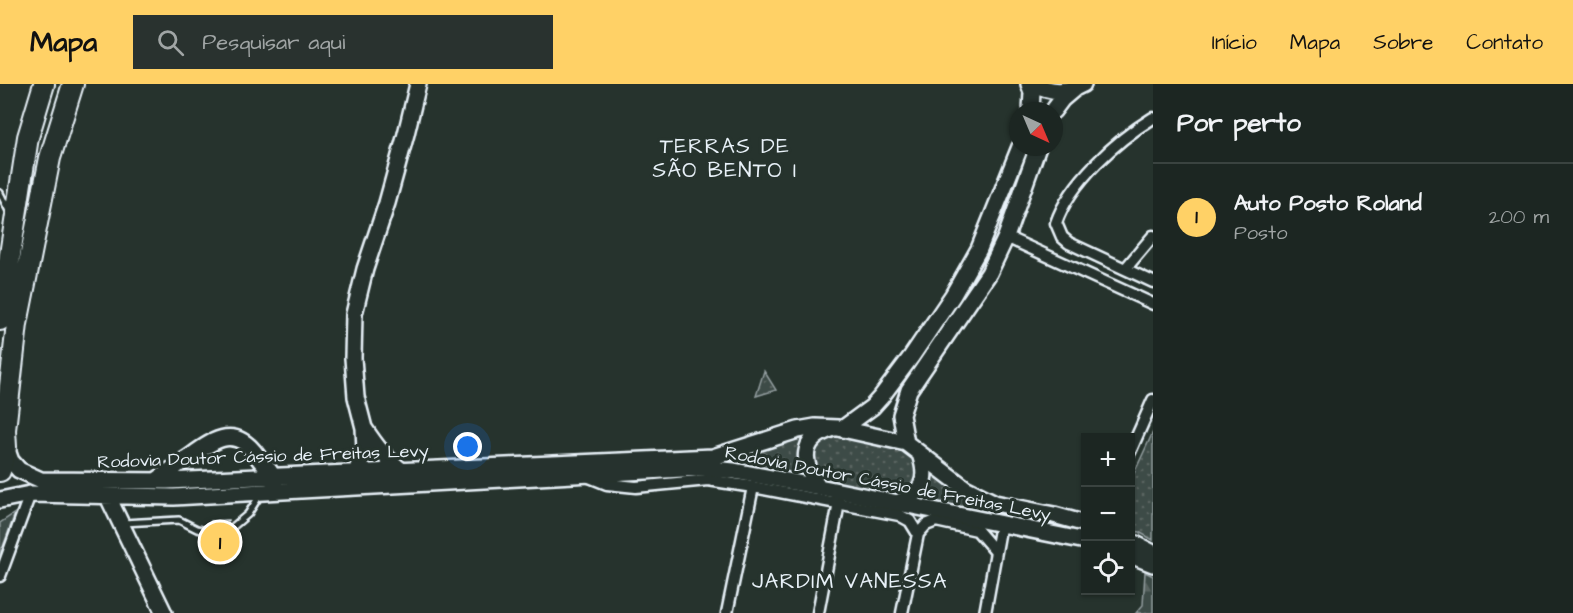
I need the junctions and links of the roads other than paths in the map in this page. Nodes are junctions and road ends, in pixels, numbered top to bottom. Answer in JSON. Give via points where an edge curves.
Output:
{"nodes":[{"id":1,"x":44,"y":84,"type":"edge"},
{"id":2,"x":73,"y":84,"type":"edge"},
{"id":3,"x":418,"y":84,"type":"edge"},
{"id":4,"x":1029,"y":84,"type":"edge"},
{"id":5,"x":1035,"y":84,"type":"edge"},
{"id":6,"x":1079,"y":86,"type":"edge"},
{"id":7,"x":1031,"y":102,"type":"edge"},
{"id":8,"x":1060,"y":102,"type":"edge"},
{"id":9,"x":1153,"y":118,"type":"edge"},
{"id":10,"x":1016,"y":156,"type":"edge"},
{"id":11,"x":1035,"y":156,"type":"edge"},
{"id":12,"x":0,"y":193,"type":"edge"},
{"id":13,"x":14,"y":223,"type":"junction"},
{"id":14,"x":1153,"y":236,"type":"edge"},
{"id":15,"x":1006,"y":237,"type":"junction"},
{"id":16,"x":1126,"y":268,"type":"junction"},
{"id":17,"x":1153,"y":282,"type":"edge"},
{"id":18,"x":1153,"y":304,"type":"edge"},
{"id":19,"x":0,"y":321,"type":"edge"},
{"id":20,"x":1153,"y":400,"type":"edge"},
{"id":21,"x":364,"y":428,"type":"junction"},
{"id":22,"x":837,"y":429,"type":"junction"},
{"id":23,"x":4,"y":435,"type":"edge"},
{"id":24,"x":906,"y":443,"type":"junction"},
{"id":25,"x":1135,"y":443,"type":"edge"},
{"id":26,"x":920,"y":454,"type":"junction"},
{"id":27,"x":0,"y":471,"type":"edge"},
{"id":28,"x":404,"y":472,"type":"junction"},
{"id":29,"x":355,"y":474,"type":"junction"},
{"id":30,"x":587,"y":476,"type":"junction"},
{"id":31,"x":156,"y":481,"type":"junction"},
{"id":32,"x":270,"y":487,"type":"junction"},
{"id":33,"x":753,"y":487,"type":"junction"},
{"id":34,"x":821,"y":488,"type":"junction"},
{"id":35,"x":30,"y":494,"type":"junction"},
{"id":36,"x":108,"y":496,"type":"junction"},
{"id":37,"x":0,"y":501,"type":"edge"},
{"id":38,"x":995,"y":502,"type":"junction"},
{"id":39,"x":839,"y":503,"type":"junction"},
{"id":40,"x":897,"y":503,"type":"junction"},
{"id":41,"x":122,"y":523,"type":"junction"},
{"id":42,"x":1081,"y":523,"type":"edge"},
{"id":43,"x":1001,"y":524,"type":"junction"},
{"id":44,"x":228,"y":531,"type":"dead end"},
{"id":45,"x":212,"y":532,"type":"dead end"},
{"id":46,"x":918,"y":534,"type":"junction"},
{"id":47,"x":1081,"y":540,"type":"edge"},
{"id":48,"x":1135,"y":543,"type":"edge"},
{"id":49,"x":996,"y":552,"type":"junction"},
{"id":50,"x":1153,"y":553,"type":"edge"},
{"id":51,"x":1135,"y":557,"type":"edge"},
{"id":52,"x":1153,"y":564,"type":"edge"},
{"id":53,"x":0,"y":576,"type":"edge"},
{"id":54,"x":164,"y":613,"type":"edge"},
{"id":55,"x":727,"y":613,"type":"edge"},
{"id":56,"x":818,"y":613,"type":"edge"},
{"id":57,"x":902,"y":613,"type":"edge"},
{"id":58,"x":985,"y":613,"type":"edge"}],
"edges":[{"from":1,"to":13,"type":"highway","via":[[28,137]]},
{"from":2,"to":23,"type":"highway","via":[[50,158],[17,324]]},
{"from":3,"to":21,"type":"main road","via":[[354,314],[356,397]]},
{"from":4,"to":7,"type":"main road"},
{"from":5,"to":6,"type":"main road","via":[[1062,91]]},
{"from":6,"to":8,"type":"main road"},
{"from":9,"to":16,"type":"street","via":[[1124,138],[1088,174],[1064,203],[1056,223],[1069,243]]},
{"from":10,"to":22,"type":"main road","via":[[979,249],[952,295],[881,397]]},
{"from":11,"to":15,"type":"main road"},
{"from":12,"to":13,"type":"lane"},
{"from":13,"to":19,"type":"highway","via":[[7,248]]},
{"from":14,"to":16,"type":"street"},
{"from":15,"to":18,"type":"street"},
{"from":15,"to":24,"type":"main road","via":[[989,273],[909,390],[901,415]]},
{"from":16,"to":17,"type":"street"},
{"from":20,"to":25,"type":"street"},
{"from":21,"to":28,"type":"main road","via":[[379,451]]},
{"from":21,"to":29,"type":"main road","via":[[365,451]]},
{"from":22,"to":24,"type":"main road","name":"Rodovia Doutor Cássio de Freitas Levy"},
{"from":22,"to":28,"type":"main road","name":"Rodovia Doutor Cássio de Freitas Levy","via":[[798,430],[713,457]]},
{"from":22,"to":34,"type":"main road","via":[[818,433],[806,456],[808,470]]},
{"from":23,"to":27,"type":"highway"},
{"from":23,"to":31,"type":"main road","name":"Rodovia Doutor Cássio de Freitas Levy","via":[[11,460],[19,470],[41,480]]},
{"from":24,"to":26,"type":"main road","name":"Rodovia Doutor Cássio de Freitas Levy"},
{"from":26,"to":38,"type":"main road","name":"Rodovia Doutor Cássio de Freitas Levy","via":[[965,488]]},
{"from":26,"to":40,"type":"main road","via":[[925,477],[920,489]]},
{"from":28,"to":29,"type":"main road","name":"Rodovia Doutor Cássio de Freitas Levy"},
{"from":29,"to":32,"type":"main road","name":"Rodovia Doutor Cássio de Freitas Levy"},
{"from":30,"to":32,"type":"main road","name":"Rodovia Doutor Cássio de Freitas Levy"},
{"from":30,"to":33,"type":"street","via":[[607,484],[636,487],[708,480]]},
{"from":30,"to":34,"type":"main road","name":"Rodovia Doutor Cássio de Freitas Levy","via":[[702,468]]},
{"from":31,"to":32,"type":"main road","name":"Rodovia Doutor Cássio de Freitas Levy"},
{"from":31,"to":32,"type":"main road","via":[[209,443],[228,437],[246,443]]},
{"from":32,"to":36,"type":"main road","name":"Rodovia Doutor Cássio de Freitas Levy","via":[[174,497]]},
{"from":32,"to":44,"type":"lane"},
{"from":33,"to":39,"type":"street"},
{"from":33,"to":55,"type":"street"},
{"from":34,"to":39,"type":"street"},
{"from":34,"to":40,"type":"main road","name":"Rodovia Doutor Cássio de Freitas Levy"},
{"from":35,"to":36,"type":"main road","name":"Rodovia Doutor Cássio de Freitas Levy"},
{"from":35,"to":37,"type":"main road","name":"Rodovia Doutor Cássio de Freitas Levy"},
{"from":35,"to":53,"type":"street"},
{"from":36,"to":41,"type":"main road"},
{"from":38,"to":42,"type":"main road","name":"Rodovia Doutor Cássio de Freitas Levy"},
{"from":38,"to":43,"type":"main road"},
{"from":39,"to":46,"type":"street","via":[[899,515],[910,521]]},
{"from":39,"to":56,"type":"street"},
{"from":40,"to":43,"type":"main road","name":"Rodovia Doutor Cássio de Freitas Levy"},
{"from":41,"to":45,"type":"lane","via":[[179,520]]},
{"from":41,"to":54,"type":"main road"},
{"from":43,"to":47,"type":"main road","name":"Rodovia Doutor Cássio de Freitas Levy"},
{"from":43,"to":49,"type":"street"},
{"from":46,"to":49,"type":"street","via":[[936,521],[977,530]]},
{"from":46,"to":57,"type":"street"},
{"from":48,"to":50,"type":"main road"},
{"from":49,"to":58,"type":"street"},
{"from":51,"to":52,"type":"main road"}]}
